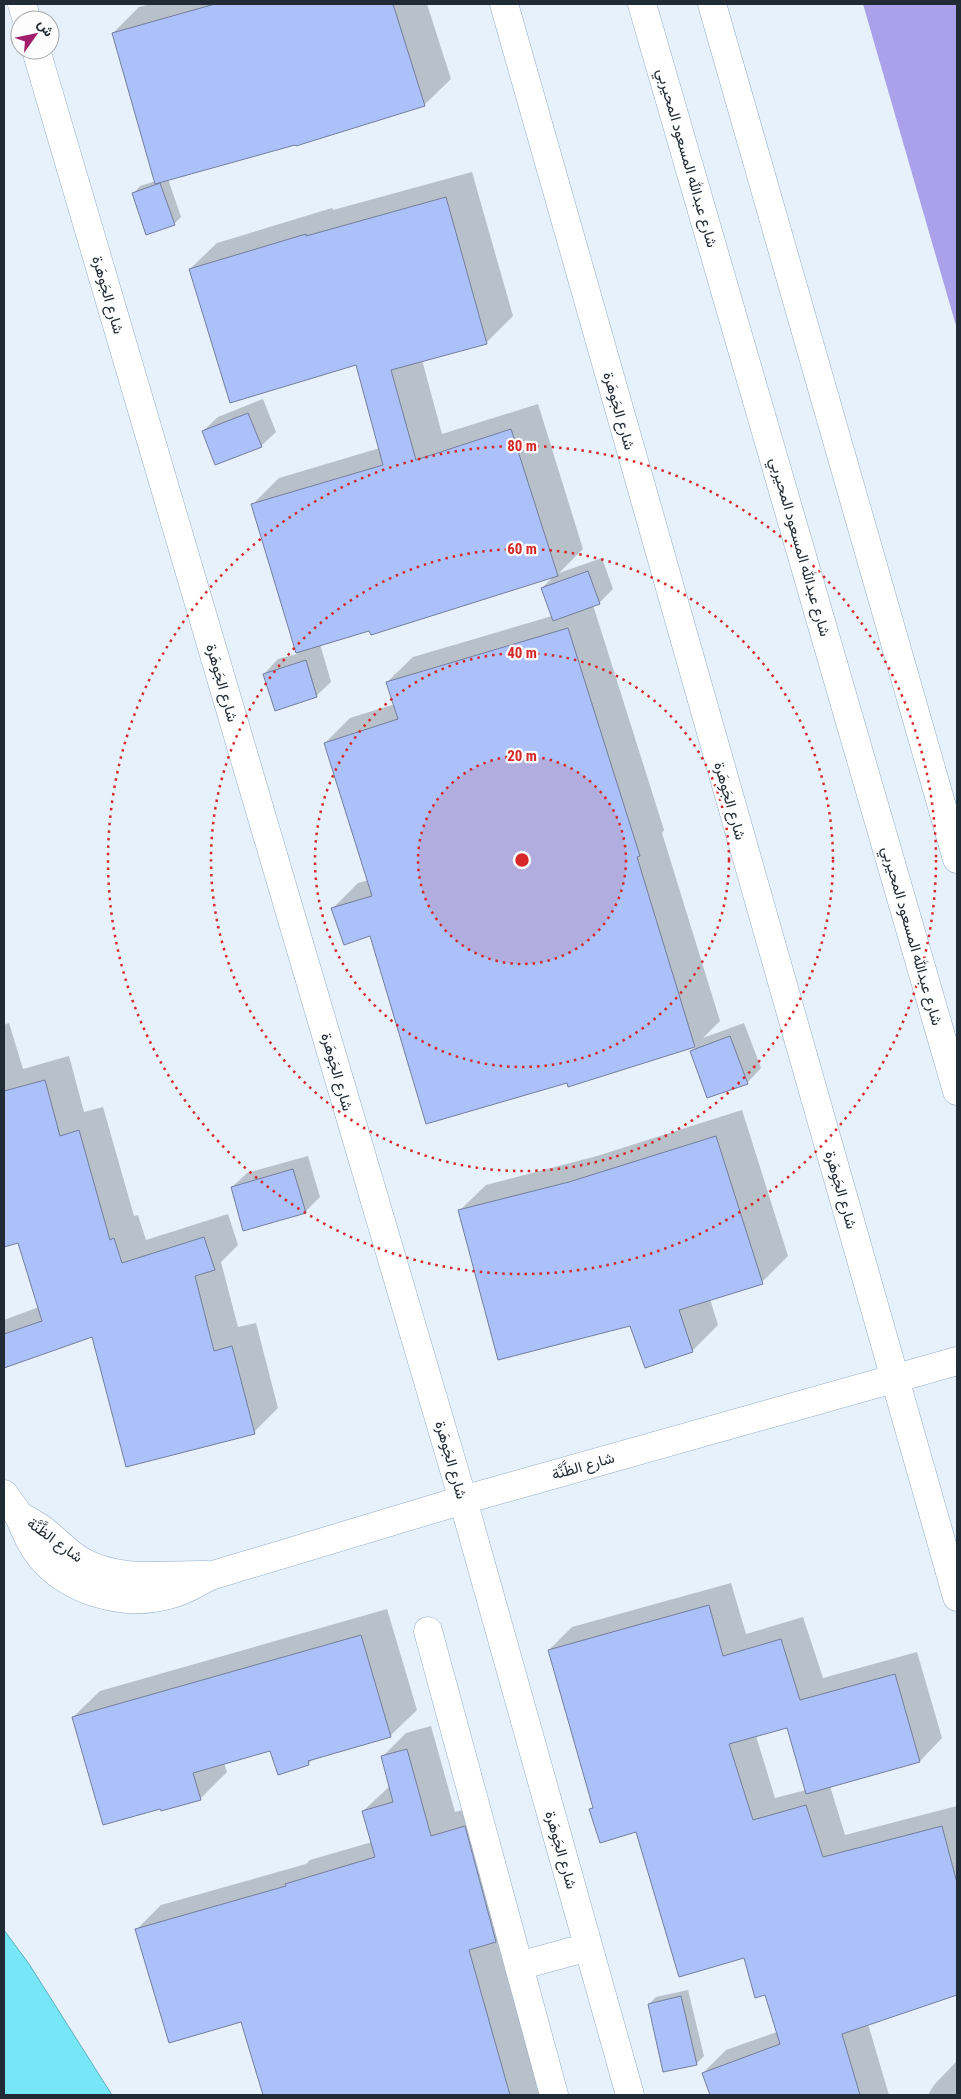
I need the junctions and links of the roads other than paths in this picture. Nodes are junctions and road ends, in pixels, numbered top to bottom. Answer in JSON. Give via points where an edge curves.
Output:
{"nodes":[{"id":1,"x":504,"y":4,"type":"edge"},
{"id":2,"x":642,"y":4,"type":"edge"},
{"id":3,"x":712,"y":4,"type":"edge"},
{"id":4,"x":39,"y":60,"type":"edge"},
{"id":5,"x":957,"y":859,"type":"edge"},
{"id":6,"x":957,"y":1091,"type":"edge"},
{"id":7,"x":957,"y":1361,"type":"edge"},
{"id":8,"x":894,"y":1379,"type":"junction"},
{"id":9,"x":463,"y":1500,"type":"junction"},
{"id":10,"x":11,"y":1504,"type":"edge"},
{"id":11,"x":957,"y":1597,"type":"edge"},
{"id":12,"x":428,"y":1631,"type":"dead end"},
{"id":13,"x":588,"y":1947,"type":"junction"},
{"id":14,"x":519,"y":1966,"type":"junction"},
{"id":15,"x":554,"y":2095,"type":"edge"},
{"id":16,"x":630,"y":2095,"type":"edge"}],
"edges":[{"from":1,"to":8,"type":"street","name":"شارع الجَوهَرة"},
{"from":2,"to":6,"type":"street","name":"شارع عبدالله المسعود المحيربي"},
{"from":3,"to":5,"type":"street"},
{"from":4,"to":9,"type":"street","name":"شارع الجَوهَرة"},
{"from":7,"to":8,"type":"street","name":"شارع الظَّنَّة"},
{"from":8,"to":9,"type":"street","name":"شارع الظَّنَّة"},
{"from":8,"to":11,"type":"street","name":"شارع الجَوهَرة"},
{"from":9,"to":10,"type":"street","name":"شارع الظَّنَّة","via":[[210,1576],[165,1574],[144,1577],[122,1576],[80,1560]]},
{"from":9,"to":13,"type":"street","name":"شارع الجَوهَرة"},
{"from":12,"to":14,"type":"street"},
{"from":13,"to":14,"type":"street"},
{"from":13,"to":16,"type":"street","name":"شارع الجَوهَرة"},
{"from":14,"to":15,"type":"street"}]}
